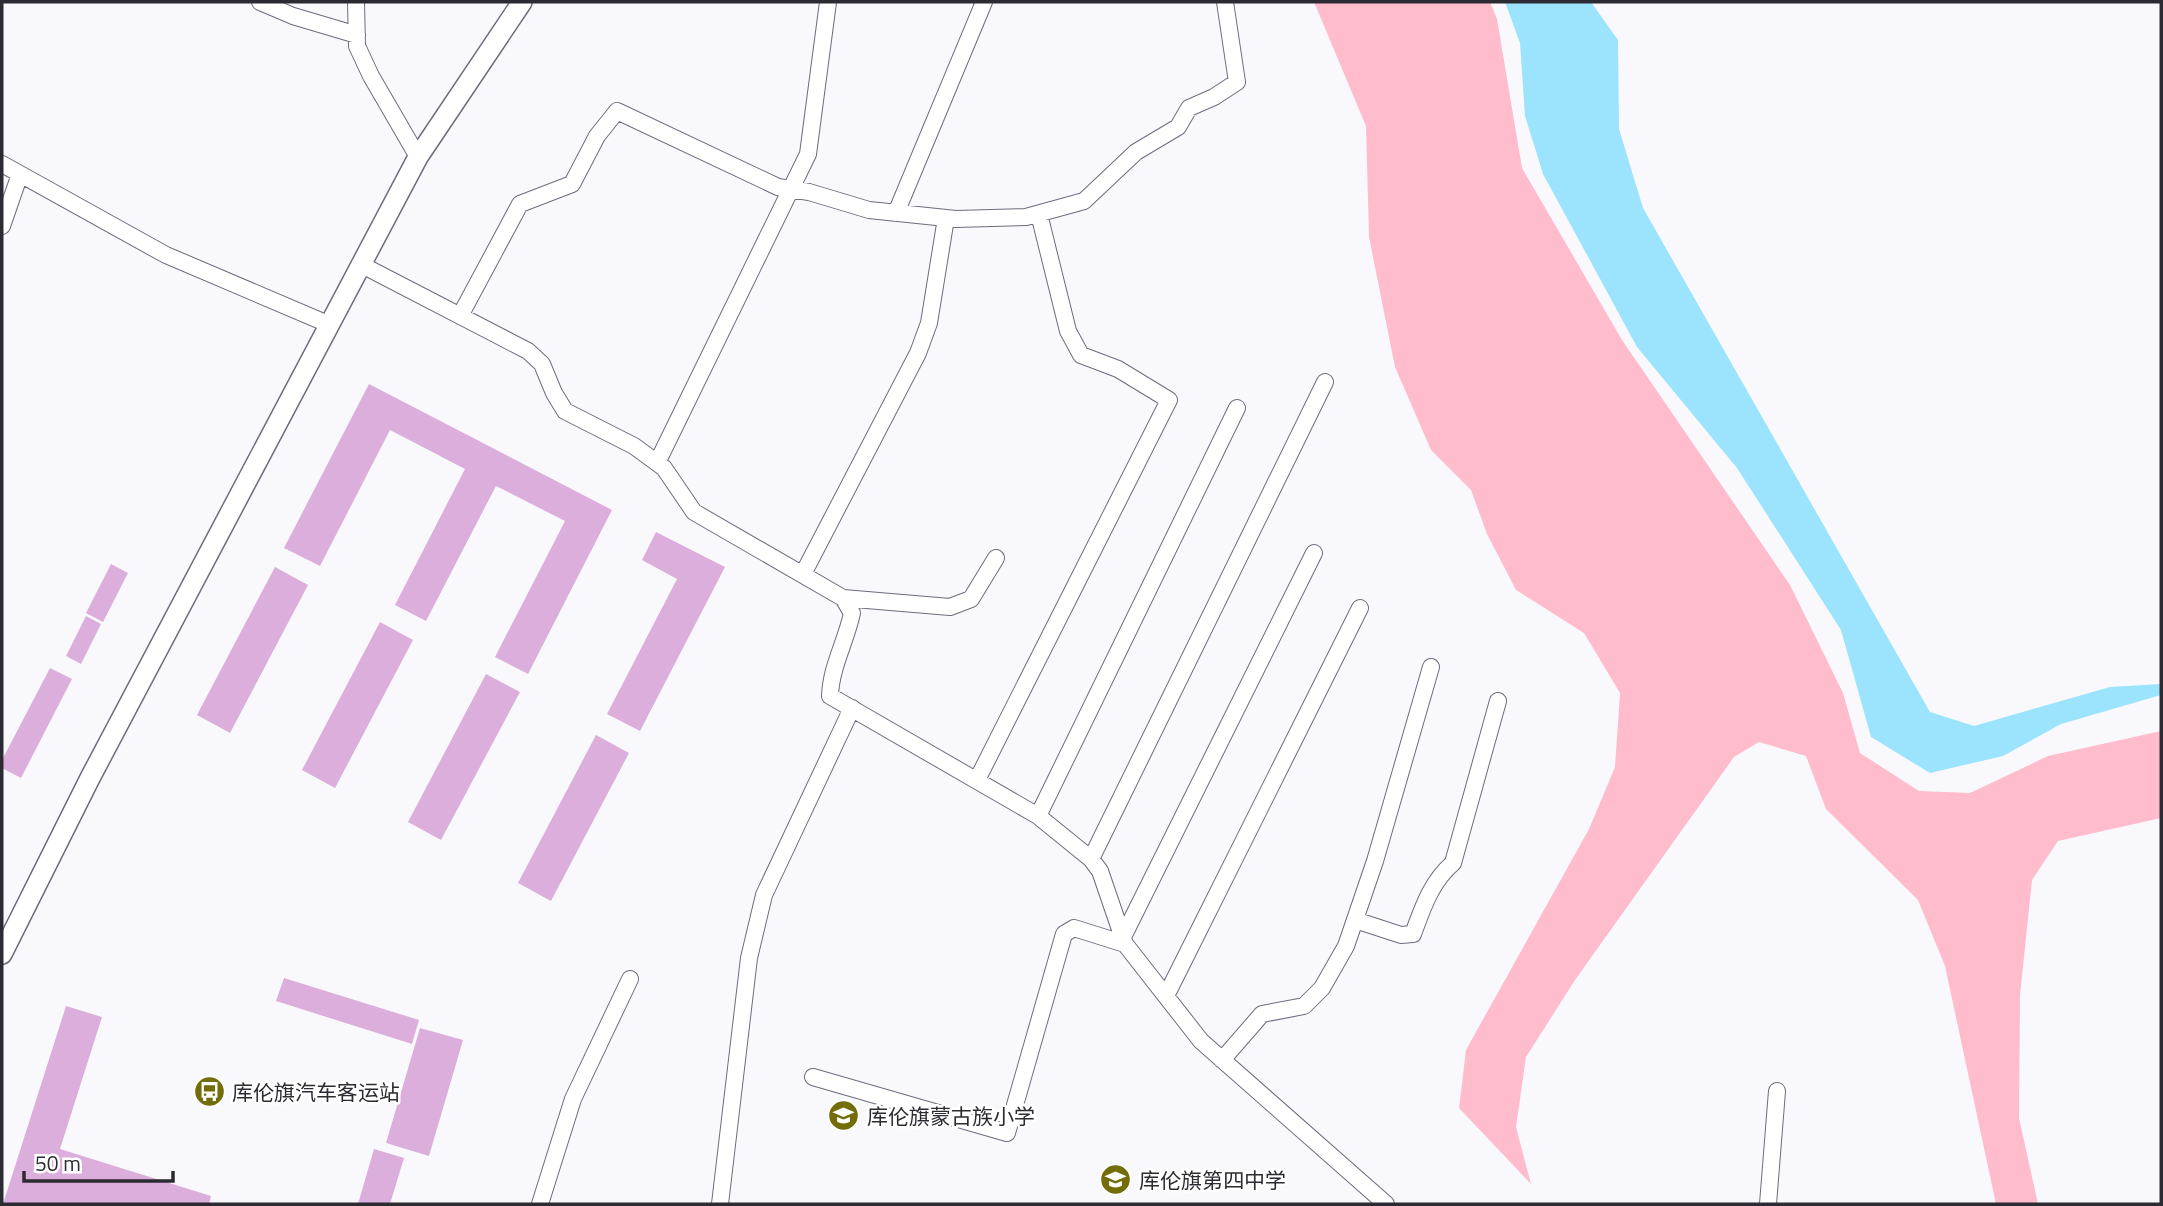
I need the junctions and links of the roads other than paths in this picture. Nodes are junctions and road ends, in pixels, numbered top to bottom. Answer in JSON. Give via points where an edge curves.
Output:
{"nodes":[{"id":1,"x":260,"y":2,"type":"edge"},
{"id":2,"x":356,"y":2,"type":"edge"},
{"id":3,"x":522,"y":2,"type":"edge"},
{"id":4,"x":828,"y":2,"type":"edge"},
{"id":5,"x":984,"y":2,"type":"edge"},
{"id":6,"x":1225,"y":2,"type":"edge"},
{"id":7,"x":357,"y":35,"type":"junction"},
{"id":8,"x":418,"y":157,"type":"junction"},
{"id":9,"x":2,"y":164,"type":"edge"},
{"id":10,"x":20,"y":174,"type":"junction"},
{"id":11,"x":791,"y":189,"type":"junction"},
{"id":12,"x":896,"y":213,"type":"junction"},
{"id":13,"x":1039,"y":214,"type":"junction"},
{"id":14,"x":946,"y":218,"type":"junction"},
{"id":15,"x":2,"y":226,"type":"edge"},
{"id":16,"x":360,"y":264,"type":"junction"},
{"id":17,"x":460,"y":316,"type":"junction"},
{"id":18,"x":328,"y":324,"type":"junction"},
{"id":19,"x":1325,"y":382,"type":"dead end"},
{"id":20,"x":1237,"y":408,"type":"dead end"},
{"id":21,"x":657,"y":463,"type":"junction"},
{"id":22,"x":1314,"y":553,"type":"dead end"},
{"id":23,"x":996,"y":558,"type":"dead end"},
{"id":24,"x":803,"y":574,"type":"junction"},
{"id":25,"x":843,"y":598,"type":"junction"},
{"id":26,"x":1360,"y":608,"type":"dead end"},
{"id":27,"x":1431,"y":667,"type":"dead end"},
{"id":28,"x":1498,"y":701,"type":"dead end"},
{"id":29,"x":852,"y":708,"type":"junction"},
{"id":30,"x":977,"y":780,"type":"junction"},
{"id":31,"x":1038,"y":816,"type":"junction"},
{"id":32,"x":1091,"y":859,"type":"junction"},
{"id":33,"x":1355,"y":920,"type":"junction"},
{"id":34,"x":1124,"y":941,"type":"junction"},
{"id":35,"x":2,"y":953,"type":"edge"},
{"id":36,"x":630,"y":979,"type":"dead end"},
{"id":37,"x":1166,"y":996,"type":"junction"},
{"id":38,"x":1222,"y":1060,"type":"junction"},
{"id":39,"x":813,"y":1077,"type":"dead end"},
{"id":40,"x":1777,"y":1091,"type":"dead end"},
{"id":41,"x":540,"y":1204,"type":"edge"},
{"id":42,"x":720,"y":1204,"type":"edge"},
{"id":43,"x":1386,"y":1204,"type":"edge"},
{"id":44,"x":1768,"y":1204,"type":"edge"}],
"edges":[{"from":1,"to":7,"type":"street"},
{"from":2,"to":7,"type":"street"},
{"from":3,"to":8,"type":"street"},
{"from":4,"to":11,"type":"street","via":[[808,154]]},
{"from":5,"to":12,"type":"street"},
{"from":6,"to":13,"type":"street","via":[[1237,82],[1189,107],[1178,127],[1136,152],[1084,201]]},
{"from":7,"to":8,"type":"street","via":[[371,76]]},
{"from":8,"to":16,"type":"street"},
{"from":9,"to":10,"type":"street"},
{"from":10,"to":15,"type":"street"},
{"from":10,"to":18,"type":"street","via":[[166,255]]},
{"from":11,"to":12,"type":"street","via":[[869,211]]},
{"from":11,"to":17,"type":"street","via":[[730,167],[617,111],[597,136],[572,184],[520,204]]},
{"from":11,"to":21,"type":"street"},
{"from":12,"to":14,"type":"street"},
{"from":13,"to":14,"type":"street"},
{"from":13,"to":30,"type":"street","via":[[1068,331],[1081,355],[1118,369],[1168,400]]},
{"from":14,"to":24,"type":"street","via":[[929,323],[918,353]]},
{"from":16,"to":17,"type":"street"},
{"from":16,"to":18,"type":"street"},
{"from":17,"to":21,"type":"street","via":[[528,351],[542,364],[565,411]]},
{"from":18,"to":35,"type":"street"},
{"from":19,"to":32,"type":"street"},
{"from":20,"to":31,"type":"street"},
{"from":21,"to":24,"type":"street","via":[[694,512]]},
{"from":22,"to":34,"type":"street"},
{"from":23,"to":25,"type":"street","via":[[971,599],[950,607]]},
{"from":24,"to":25,"type":"street"},
{"from":25,"to":29,"type":"street","via":[[852,613],[831,676],[830,696]]},
{"from":26,"to":37,"type":"street"},
{"from":27,"to":33,"type":"street"},
{"from":28,"to":33,"type":"street","via":[[1453,863],[1429,892],[1413,934],[1401,935]]},
{"from":29,"to":30,"type":"street"},
{"from":29,"to":42,"type":"street","via":[[764,895],[749,958]]},
{"from":30,"to":31,"type":"street"},
{"from":31,"to":32,"type":"street"},
{"from":32,"to":34,"type":"street","via":[[1100,871]]},
{"from":33,"to":38,"type":"street","via":[[1322,988],[1304,1006],[1262,1014]]},
{"from":34,"to":37,"type":"street"},
{"from":34,"to":39,"type":"street","via":[[1074,928],[1064,934],[1007,1133]]},
{"from":36,"to":41,"type":"street","via":[[573,1099]]},
{"from":37,"to":38,"type":"street"},
{"from":38,"to":43,"type":"street"},
{"from":40,"to":44,"type":"street"}]}
